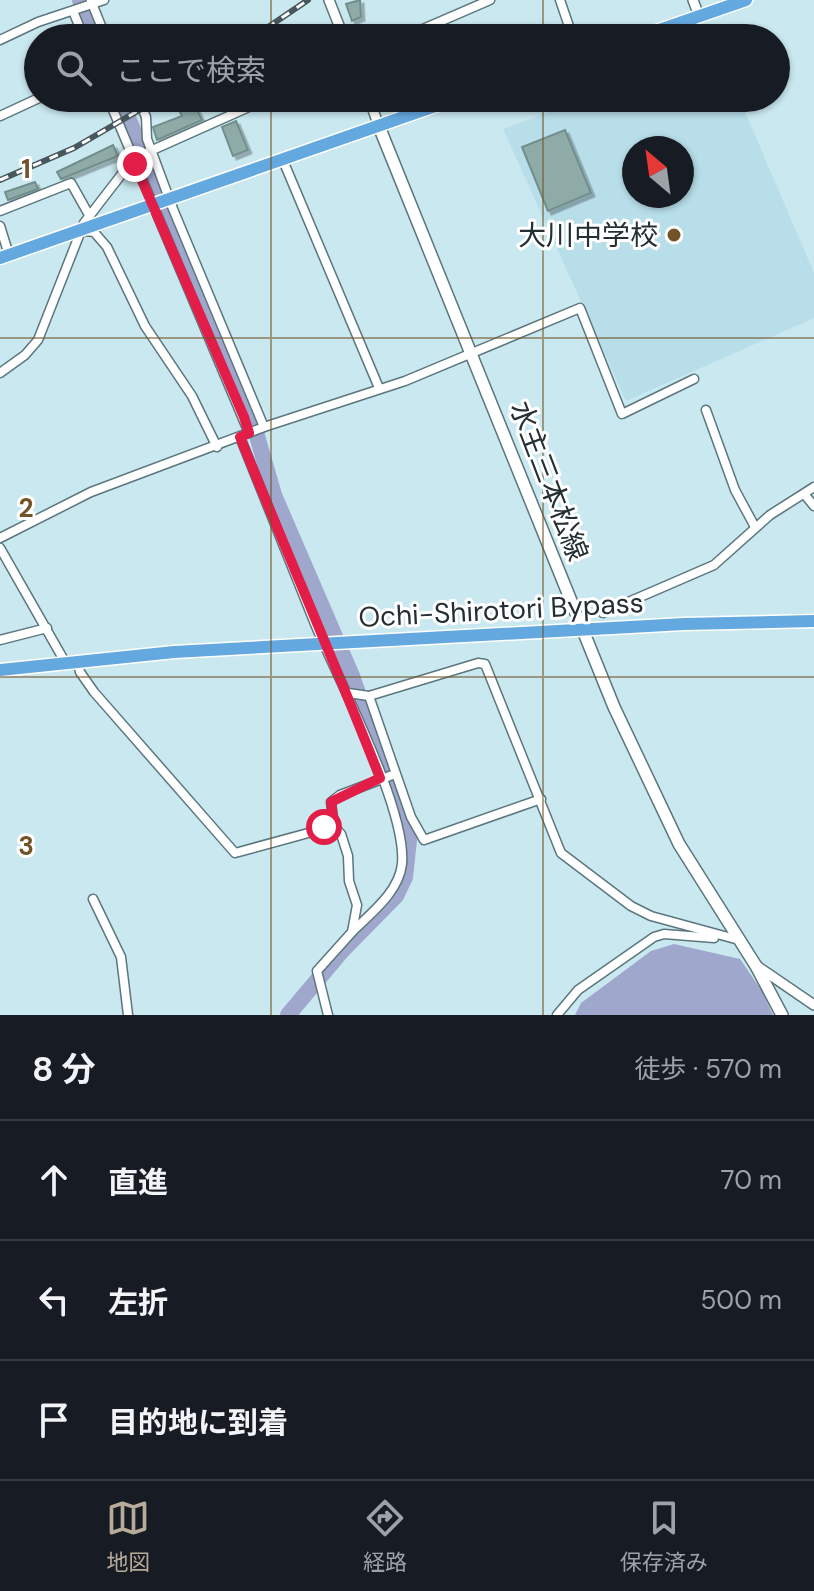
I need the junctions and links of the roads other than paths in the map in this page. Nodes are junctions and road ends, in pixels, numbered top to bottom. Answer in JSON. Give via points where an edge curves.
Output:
{"nodes":[{"id":1,"x":104,"y":0,"type":"edge"},
{"id":2,"x":329,"y":0,"type":"edge"},
{"id":3,"x":490,"y":0,"type":"edge"},
{"id":4,"x":560,"y":0,"type":"edge"},
{"id":5,"x":693,"y":0,"type":"edge"},
{"id":6,"x":746,"y":0,"type":"edge"},
{"id":7,"x":91,"y":2,"type":"edge"},
{"id":8,"x":73,"y":11,"type":"junction"},
{"id":9,"x":699,"y":16,"type":"junction"},
{"id":10,"x":34,"y":24,"type":"edge"},
{"id":11,"x":78,"y":24,"type":"edge"},
{"id":12,"x":100,"y":24,"type":"edge"},
{"id":13,"x":338,"y":24,"type":"edge"},
{"id":14,"x":434,"y":24,"type":"edge"},
{"id":15,"x":568,"y":24,"type":"edge"},
{"id":16,"x":676,"y":24,"type":"edge"},
{"id":17,"x":24,"y":29,"type":"edge"},
{"id":18,"x":0,"y":40,"type":"edge"},
{"id":19,"x":24,"y":105,"type":"edge"},
{"id":20,"x":114,"y":112,"type":"edge"},
{"id":21,"x":144,"y":112,"type":"edge"},
{"id":22,"x":237,"y":112,"type":"edge"},
{"id":23,"x":374,"y":112,"type":"edge"},
{"id":24,"x":415,"y":112,"type":"edge"},
{"id":25,"x":0,"y":116,"type":"edge"},
{"id":26,"x":378,"y":124,"type":"junction"},
{"id":27,"x":149,"y":151,"type":"junction"},
{"id":28,"x":282,"y":158,"type":"junction"},
{"id":29,"x":134,"y":159,"type":"junction"},
{"id":30,"x":161,"y":203,"type":"junction"},
{"id":31,"x":0,"y":211,"type":"edge"},
{"id":32,"x":89,"y":215,"type":"junction"},
{"id":33,"x":0,"y":226,"type":"edge"},
{"id":34,"x":81,"y":230,"type":"junction"},
{"id":35,"x":4,"y":257,"type":"edge"},
{"id":36,"x":473,"y":353,"type":"junction"},
{"id":37,"x":0,"y":373,"type":"edge"},
{"id":38,"x":694,"y":379,"type":"dead end"},
{"id":39,"x":379,"y":388,"type":"junction"},
{"id":40,"x":706,"y":410,"type":"dead end"},
{"id":41,"x":263,"y":428,"type":"junction"},
{"id":42,"x":247,"y":434,"type":"junction"},
{"id":43,"x":217,"y":447,"type":"junction"},
{"id":44,"x":814,"y":487,"type":"edge"},
{"id":45,"x":805,"y":495,"type":"junction"},
{"id":46,"x":814,"y":506,"type":"edge"},
{"id":47,"x":755,"y":527,"type":"junction"},
{"id":48,"x":0,"y":538,"type":"edge"},
{"id":49,"x":0,"y":548,"type":"edge"},
{"id":50,"x":603,"y":613,"type":"dead end"},
{"id":51,"x":814,"y":621,"type":"edge"},
{"id":52,"x":47,"y":628,"type":"junction"},
{"id":53,"x":584,"y":631,"type":"junction"},
{"id":54,"x":0,"y":640,"type":"edge"},
{"id":55,"x":328,"y":644,"type":"junction"},
{"id":56,"x":71,"y":661,"type":"junction"},
{"id":57,"x":0,"y":670,"type":"edge"},
{"id":58,"x":350,"y":694,"type":"junction"},
{"id":59,"x":367,"y":696,"type":"junction"},
{"id":60,"x":387,"y":776,"type":"junction"},
{"id":61,"x":541,"y":799,"type":"junction"},
{"id":62,"x":334,"y":826,"type":"junction"},
{"id":63,"x":93,"y":899,"type":"dead end"},
{"id":64,"x":352,"y":932,"type":"junction"},
{"id":65,"x":720,"y":937,"type":"junction"},
{"id":66,"x":739,"y":940,"type":"junction"},
{"id":67,"x":756,"y":966,"type":"junction"},
{"id":68,"x":814,"y":1005,"type":"edge"},
{"id":69,"x":128,"y":1015,"type":"edge"},
{"id":70,"x":328,"y":1015,"type":"edge"},
{"id":71,"x":557,"y":1015,"type":"edge"},
{"id":72,"x":782,"y":1015,"type":"edge"}],
"edges":[{"from":1,"to":7,"type":"street"},
{"from":2,"to":13,"type":"street"},
{"from":3,"to":14,"type":"street"},
{"from":4,"to":15,"type":"street"},
{"from":5,"to":9,"type":"street"},
{"from":6,"to":9,"type":"highway"},
{"from":7,"to":8,"type":"street"},
{"from":7,"to":12,"type":"street"},
{"from":8,"to":10,"type":"street"},
{"from":8,"to":11,"type":"street"},
{"from":9,"to":16,"type":"highway"},
{"from":17,"to":18,"type":"street"},
{"from":19,"to":25,"type":"street"},
{"from":20,"to":29,"type":"street"},
{"from":21,"to":27,"type":"street"},
{"from":22,"to":27,"type":"street"},
{"from":23,"to":26,"type":"street"},
{"from":24,"to":26,"type":"highway"},
{"from":26,"to":28,"type":"highway"},
{"from":26,"to":36,"type":"main road","name":"水主三本松線"},
{"from":27,"to":29,"type":"street"},
{"from":27,"to":30,"type":"street"},
{"from":28,"to":30,"type":"highway"},
{"from":28,"to":39,"type":"street"},
{"from":29,"to":30,"type":"street"},
{"from":29,"to":32,"type":"street"},
{"from":30,"to":34,"type":"highway"},
{"from":30,"to":41,"type":"street"},
{"from":30,"to":42,"type":"street"},
{"from":31,"to":32,"type":"street","via":[[71,183]]},
{"from":32,"to":34,"type":"street"},
{"from":33,"to":35,"type":"street"},
{"from":34,"to":35,"type":"highway"},
{"from":34,"to":37,"type":"street","via":[[44,329],[25,355]]},
{"from":34,"to":43,"type":"street","via":[[94,232],[107,247],[145,326],[192,396]]},
{"from":36,"to":38,"type":"street","via":[[580,308],[622,414]]},
{"from":36,"to":39,"type":"street"},
{"from":36,"to":53,"type":"main road","name":"水主三本松線"},
{"from":39,"to":41,"type":"street"},
{"from":40,"to":47,"type":"street","via":[[735,490]]},
{"from":41,"to":42,"type":"street"},
{"from":42,"to":43,"type":"street"},
{"from":42,"to":55,"type":"street"},
{"from":43,"to":48,"type":"street","via":[[91,492]]},
{"from":44,"to":45,"type":"street"},
{"from":45,"to":46,"type":"street"},
{"from":45,"to":47,"type":"street"},
{"from":47,"to":50,"type":"street","via":[[714,565]]},
{"from":49,"to":52,"type":"street"},
{"from":51,"to":53,"type":"highway","name":"Ochi-Shirotori Bypass"},
{"from":52,"to":54,"type":"street"},
{"from":52,"to":56,"type":"street"},
{"from":53,"to":55,"type":"highway","name":"Ochi-Shirotori Bypass"},
{"from":53,"to":66,"type":"main road","name":"水主三本松線","via":[[679,844]]},
{"from":55,"to":56,"type":"highway","name":"Ochi-Shirotori Bypass"},
{"from":55,"to":58,"type":"street"},
{"from":56,"to":57,"type":"highway","name":"Ochi-Shirotori Bypass"},
{"from":56,"to":62,"type":"street","via":[[235,853]]},
{"from":58,"to":59,"type":"street"},
{"from":58,"to":60,"type":"street"},
{"from":59,"to":60,"type":"street"},
{"from":59,"to":61,"type":"street","via":[[485,664]]},
{"from":60,"to":61,"type":"street","via":[[424,840]]},
{"from":60,"to":62,"type":"street","via":[[331,802]]},
{"from":60,"to":64,"type":"street","via":[[402,868],[382,903]]},
{"from":61,"to":65,"type":"street","via":[[561,853],[571,861],[631,906]]},
{"from":62,"to":64,"type":"street","via":[[348,856],[357,905]]},
{"from":63,"to":69,"type":"street","via":[[121,957]]},
{"from":64,"to":70,"type":"street","via":[[317,971]]},
{"from":65,"to":66,"type":"street"},
{"from":65,"to":71,"type":"street","via":[[654,937],[578,990]]},
{"from":66,"to":67,"type":"main road","name":"水主三本松線"},
{"from":67,"to":68,"type":"street"},
{"from":67,"to":72,"type":"main road","name":"水主三本松線"}]}
